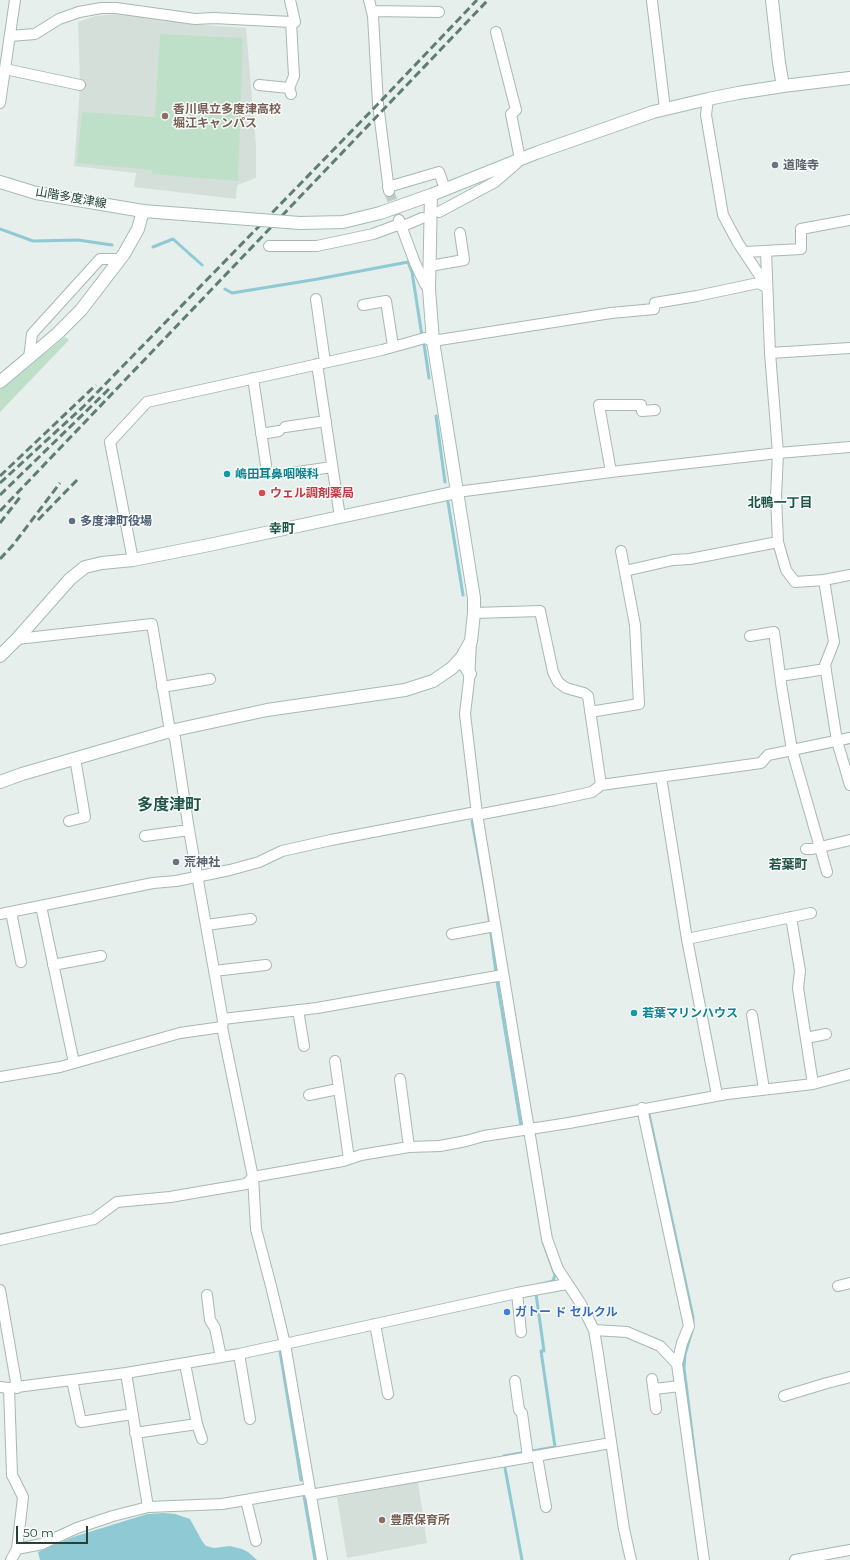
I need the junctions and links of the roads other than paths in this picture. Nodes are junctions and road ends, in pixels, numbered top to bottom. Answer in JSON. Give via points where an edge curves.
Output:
{"nodes":[{"id":1,"x":15,"y":0,"type":"edge"},
{"id":2,"x":290,"y":0,"type":"edge"},
{"id":3,"x":369,"y":0,"type":"edge"},
{"id":4,"x":772,"y":0,"type":"edge"},
{"id":5,"x":652,"y":1,"type":"edge"},
{"id":6,"x":372,"y":11,"type":"junction"},
{"id":7,"x":440,"y":12,"type":"dead end"},
{"id":8,"x":291,"y":22,"type":"junction"},
{"id":9,"x":496,"y":32,"type":"dead end"},
{"id":10,"x":10,"y":36,"type":"junction"},
{"id":11,"x":5,"y":69,"type":"junction"},
{"id":12,"x":850,"y":78,"type":"edge"},
{"id":13,"x":259,"y":85,"type":"dead end"},
{"id":14,"x":80,"y":86,"type":"dead end"},
{"id":15,"x":783,"y":86,"type":"junction"},
{"id":16,"x":708,"y":98,"type":"junction"},
{"id":17,"x":0,"y":103,"type":"edge"},
{"id":18,"x":665,"y":109,"type":"junction"},
{"id":19,"x":522,"y":158,"type":"junction"},
{"id":20,"x":0,"y":182,"type":"edge"},
{"id":21,"x":445,"y":189,"type":"junction"},
{"id":22,"x":431,"y":195,"type":"junction"},
{"id":23,"x":142,"y":211,"type":"junction"},
{"id":24,"x":440,"y":212,"type":"dead end"},
{"id":25,"x":422,"y":218,"type":"dead end"},
{"id":26,"x":850,"y":220,"type":"edge"},
{"id":27,"x":400,"y":224,"type":"junction"},
{"id":28,"x":464,"y":238,"type":"dead end"},
{"id":29,"x":270,"y":246,"type":"dead end"},
{"id":30,"x":766,"y":251,"type":"junction"},
{"id":31,"x":745,"y":252,"type":"junction"},
{"id":32,"x":120,"y":259,"type":"junction"},
{"id":33,"x":430,"y":266,"type":"junction"},
{"id":34,"x":766,"y":287,"type":"junction"},
{"id":35,"x":429,"y":289,"type":"junction"},
{"id":36,"x":316,"y":299,"type":"dead end"},
{"id":37,"x":364,"y":305,"type":"dead end"},
{"id":38,"x":433,"y":341,"type":"junction"},
{"id":39,"x":393,"y":346,"type":"junction"},
{"id":40,"x":850,"y":348,"type":"edge"},
{"id":41,"x":770,"y":353,"type":"junction"},
{"id":42,"x":29,"y":358,"type":"junction"},
{"id":43,"x":321,"y":363,"type":"junction"},
{"id":44,"x":253,"y":378,"type":"junction"},
{"id":45,"x":0,"y":382,"type":"edge"},
{"id":46,"x":655,"y":410,"type":"dead end"},
{"id":47,"x":326,"y":422,"type":"junction"},
{"id":48,"x":261,"y":434,"type":"junction"},
{"id":49,"x":850,"y":447,"type":"edge"},
{"id":50,"x":778,"y":453,"type":"junction"},
{"id":51,"x":266,"y":465,"type":"dead end"},
{"id":52,"x":332,"y":467,"type":"junction"},
{"id":53,"x":611,"y":472,"type":"junction"},
{"id":54,"x":291,"y":473,"type":"dead end"},
{"id":55,"x":457,"y":492,"type":"junction"},
{"id":56,"x":340,"y":517,"type":"junction"},
{"id":57,"x":778,"y":542,"type":"junction"},
{"id":58,"x":621,"y":551,"type":"dead end"},
{"id":59,"x":133,"y":560,"type":"junction"},
{"id":60,"x":625,"y":571,"type":"junction"},
{"id":61,"x":850,"y":575,"type":"edge"},
{"id":62,"x":824,"y":580,"type":"junction"},
{"id":63,"x":474,"y":613,"type":"junction"},
{"id":64,"x":750,"y":636,"type":"dead end"},
{"id":65,"x":17,"y":639,"type":"junction"},
{"id":66,"x":471,"y":641,"type":"junction"},
{"id":67,"x":0,"y":656,"type":"edge"},
{"id":68,"x":455,"y":665,"type":"junction"},
{"id":69,"x":826,"y":669,"type":"junction"},
{"id":70,"x":470,"y":674,"type":"junction"},
{"id":71,"x":780,"y":676,"type":"junction"},
{"id":72,"x":210,"y":679,"type":"dead end"},
{"id":73,"x":162,"y":687,"type":"junction"},
{"id":74,"x":590,"y":712,"type":"junction"},
{"id":75,"x":170,"y":731,"type":"junction"},
{"id":76,"x":850,"y":738,"type":"edge"},
{"id":77,"x":837,"y":741,"type":"junction"},
{"id":78,"x":792,"y":750,"type":"junction"},
{"id":79,"x":75,"y":758,"type":"junction"},
{"id":80,"x":661,"y":777,"type":"junction"},
{"id":81,"x":0,"y":782,"type":"edge"},
{"id":82,"x":601,"y":785,"type":"junction"},
{"id":83,"x":850,"y":785,"type":"edge"},
{"id":84,"x":477,"y":814,"type":"junction"},
{"id":85,"x":69,"y":820,"type":"dead end"},
{"id":86,"x":189,"y":830,"type":"junction"},
{"id":87,"x":145,"y":836,"type":"dead end"},
{"id":88,"x":850,"y":840,"type":"edge"},
{"id":89,"x":820,"y":848,"type":"junction"},
{"id":90,"x":806,"y":849,"type":"dead end"},
{"id":91,"x":827,"y":872,"type":"dead end"},
{"id":92,"x":198,"y":876,"type":"junction"},
{"id":93,"x":41,"y":906,"type":"junction"},
{"id":94,"x":12,"y":912,"type":"junction"},
{"id":95,"x":811,"y":913,"type":"dead end"},
{"id":96,"x":0,"y":914,"type":"edge"},
{"id":97,"x":791,"y":917,"type":"junction"},
{"id":98,"x":251,"y":919,"type":"dead end"},
{"id":99,"x":206,"y":925,"type":"junction"},
{"id":100,"x":492,"y":927,"type":"junction"},
{"id":101,"x":452,"y":934,"type":"dead end"},
{"id":102,"x":688,"y":939,"type":"junction"},
{"id":103,"x":101,"y":956,"type":"dead end"},
{"id":104,"x":21,"y":962,"type":"dead end"},
{"id":105,"x":53,"y":965,"type":"junction"},
{"id":106,"x":266,"y":965,"type":"dead end"},
{"id":107,"x":214,"y":971,"type":"junction"},
{"id":108,"x":503,"y":975,"type":"junction"},
{"id":109,"x":298,"y":1010,"type":"junction"},
{"id":110,"x":752,"y":1015,"type":"dead end"},
{"id":111,"x":222,"y":1023,"type":"junction"},
{"id":112,"x":826,"y":1034,"type":"dead end"},
{"id":113,"x":806,"y":1038,"type":"junction"},
{"id":114,"x":304,"y":1046,"type":"dead end"},
{"id":115,"x":334,"y":1061,"type":"dead end"},
{"id":116,"x":74,"y":1063,"type":"junction"},
{"id":117,"x":850,"y":1074,"type":"edge"},
{"id":118,"x":0,"y":1077,"type":"edge"},
{"id":119,"x":400,"y":1079,"type":"dead end"},
{"id":120,"x":813,"y":1084,"type":"junction"},
{"id":121,"x":338,"y":1089,"type":"junction"},
{"id":122,"x":764,"y":1089,"type":"junction"},
{"id":123,"x":309,"y":1095,"type":"dead end"},
{"id":124,"x":717,"y":1096,"type":"junction"},
{"id":125,"x":642,"y":1108,"type":"junction"},
{"id":126,"x":528,"y":1129,"type":"junction"},
{"id":127,"x":409,"y":1147,"type":"junction"},
{"id":128,"x":348,"y":1159,"type":"junction"},
{"id":129,"x":253,"y":1177,"type":"junction"},
{"id":130,"x":0,"y":1240,"type":"edge"},
{"id":131,"x":850,"y":1283,"type":"edge"},
{"id":132,"x":567,"y":1284,"type":"junction"},
{"id":133,"x":838,"y":1286,"type":"dead end"},
{"id":134,"x":0,"y":1290,"type":"edge"},
{"id":135,"x":517,"y":1293,"type":"junction"},
{"id":136,"x":207,"y":1295,"type":"dead end"},
{"id":137,"x":375,"y":1324,"type":"junction"},
{"id":138,"x":594,"y":1330,"type":"junction"},
{"id":139,"x":520,"y":1332,"type":"dead end"},
{"id":140,"x":285,"y":1344,"type":"junction"},
{"id":141,"x":239,"y":1354,"type":"junction"},
{"id":142,"x":221,"y":1357,"type":"junction"},
{"id":143,"x":185,"y":1364,"type":"junction"},
{"id":144,"x":677,"y":1364,"type":"junction"},
{"id":145,"x":126,"y":1374,"type":"junction"},
{"id":146,"x":850,"y":1377,"type":"edge"},
{"id":147,"x":72,"y":1380,"type":"junction"},
{"id":148,"x":515,"y":1381,"type":"dead end"},
{"id":149,"x":680,"y":1386,"type":"junction"},
{"id":150,"x":8,"y":1388,"type":"edge"},
{"id":151,"x":388,"y":1394,"type":"dead end"},
{"id":152,"x":784,"y":1396,"type":"dead end"},
{"id":153,"x":656,"y":1409,"type":"dead end"},
{"id":154,"x":132,"y":1414,"type":"junction"},
{"id":155,"x":250,"y":1419,"type":"dead end"},
{"id":156,"x":197,"y":1424,"type":"junction"},
{"id":157,"x":135,"y":1433,"type":"junction"},
{"id":158,"x":202,"y":1439,"type":"dead end"},
{"id":159,"x":611,"y":1443,"type":"junction"},
{"id":160,"x":530,"y":1454,"type":"junction"},
{"id":161,"x":310,"y":1492,"type":"junction"},
{"id":162,"x":246,"y":1500,"type":"junction"},
{"id":163,"x":148,"y":1507,"type":"junction"},
{"id":164,"x":546,"y":1507,"type":"dead end"},
{"id":165,"x":256,"y":1541,"type":"dead end"},
{"id":166,"x":17,"y":1550,"type":"junction"},
{"id":167,"x":850,"y":1550,"type":"edge"},
{"id":168,"x":11,"y":1560,"type":"edge"},
{"id":169,"x":322,"y":1560,"type":"edge"},
{"id":170,"x":631,"y":1560,"type":"edge"},
{"id":171,"x":704,"y":1560,"type":"edge"},
{"id":172,"x":796,"y":1560,"type":"edge"}],
"edges":[{"from":1,"to":10,"type":"street"},
{"from":2,"to":8,"type":"street","via":[[295,22]]},
{"from":3,"to":6,"type":"street"},
{"from":4,"to":15,"type":"street"},
{"from":5,"to":18,"type":"street"},
{"from":6,"to":7,"type":"street"},
{"from":6,"to":21,"type":"street","via":[[378,104],[388,189],[439,172]]},
{"from":8,"to":10,"type":"street","via":[[196,19],[101,8],[59,18],[35,34]]},
{"from":8,"to":13,"type":"street","via":[[294,76],[290,91]]},
{"from":9,"to":19,"type":"street","via":[[516,110],[511,114]]},
{"from":10,"to":11,"type":"street"},
{"from":11,"to":14,"type":"street"},
{"from":11,"to":17,"type":"street"},
{"from":12,"to":15,"type":"street","name":"山階多度津線"},
{"from":15,"to":16,"type":"street","name":"山階多度津線"},
{"from":16,"to":18,"type":"street","name":"山階多度津線"},
{"from":16,"to":31,"type":"street","via":[[706,115],[723,215]]},
{"from":18,"to":19,"type":"street","name":"山階多度津線"},
{"from":19,"to":21,"type":"street","name":"山階多度津線"},
{"from":19,"to":24,"type":"street","via":[[495,182]]},
{"from":20,"to":23,"type":"street","name":"山階多度津線","via":[[36,193]]},
{"from":21,"to":22,"type":"street","name":"山階多度津線"},
{"from":22,"to":23,"type":"street","name":"山階多度津線","bridge":true,"via":[[380,213],[343,222],[300,223]]},
{"from":22,"to":33,"type":"street"},
{"from":23,"to":32,"type":"street","via":[[138,229]]},
{"from":25,"to":27,"type":"street"},
{"from":26,"to":30,"type":"street","via":[[801,229],[802,248]]},
{"from":27,"to":29,"type":"street","via":[[373,234],[317,246]]},
{"from":27,"to":35,"type":"street","via":[[415,263]]},
{"from":28,"to":33,"type":"street","via":[[464,260]]},
{"from":30,"to":31,"type":"street"},
{"from":30,"to":34,"type":"street"},
{"from":31,"to":34,"type":"street"},
{"from":32,"to":42,"type":"street","via":[[81,310]]},
{"from":32,"to":42,"type":"street","via":[[100,259],[32,334]]},
{"from":33,"to":35,"type":"street"},
{"from":34,"to":38,"type":"street","via":[[758,283],[655,303],[654,309],[611,313]]},
{"from":34,"to":41,"type":"street"},
{"from":35,"to":38,"type":"street"},
{"from":36,"to":43,"type":"street"},
{"from":37,"to":39,"type":"street","via":[[386,301]]},
{"from":38,"to":39,"type":"street","via":[[425,338]]},
{"from":38,"to":55,"type":"street"},
{"from":39,"to":43,"type":"street"},
{"from":40,"to":41,"type":"street"},
{"from":41,"to":50,"type":"street"},
{"from":42,"to":45,"type":"street"},
{"from":43,"to":44,"type":"street"},
{"from":43,"to":47,"type":"street"},
{"from":44,"to":48,"type":"street"},
{"from":44,"to":59,"type":"street","via":[[147,402],[110,442]]},
{"from":46,"to":53,"type":"street","via":[[642,411],[641,405],[599,404]]},
{"from":47,"to":48,"type":"street"},
{"from":47,"to":52,"type":"street"},
{"from":48,"to":51,"type":"street"},
{"from":49,"to":50,"type":"street"},
{"from":50,"to":53,"type":"street"},
{"from":50,"to":57,"type":"street"},
{"from":52,"to":54,"type":"street"},
{"from":52,"to":56,"type":"street"},
{"from":53,"to":55,"type":"street"},
{"from":55,"to":56,"type":"street"},
{"from":55,"to":63,"type":"street","via":[[474,598]]},
{"from":56,"to":59,"type":"street"},
{"from":57,"to":60,"type":"street"},
{"from":57,"to":62,"type":"street","via":[[786,570],[796,582]]},
{"from":58,"to":60,"type":"street"},
{"from":59,"to":65,"type":"street","via":[[85,567],[70,579]]},
{"from":60,"to":74,"type":"street","via":[[635,625],[639,704]]},
{"from":61,"to":62,"type":"street"},
{"from":62,"to":69,"type":"street","via":[[834,642],[825,665]]},
{"from":63,"to":66,"type":"street"},
{"from":63,"to":74,"type":"street","via":[[540,611],[553,672],[558,682],[566,688],[588,696]]},
{"from":64,"to":71,"type":"street","via":[[774,632]]},
{"from":65,"to":67,"type":"street"},
{"from":65,"to":73,"type":"street","via":[[152,624]]},
{"from":66,"to":68,"type":"street"},
{"from":66,"to":70,"type":"street"},
{"from":68,"to":70,"type":"street","via":[[464,664]]},
{"from":68,"to":75,"type":"street","via":[[432,681],[405,690],[267,710]]},
{"from":69,"to":71,"type":"street"},
{"from":69,"to":77,"type":"street"},
{"from":70,"to":84,"type":"street","via":[[465,714]]},
{"from":71,"to":78,"type":"street"},
{"from":72,"to":73,"type":"street"},
{"from":73,"to":75,"type":"street"},
{"from":74,"to":82,"type":"street"},
{"from":75,"to":79,"type":"street"},
{"from":75,"to":86,"type":"street","via":[[175,738]]},
{"from":76,"to":77,"type":"street"},
{"from":77,"to":78,"type":"street"},
{"from":77,"to":83,"type":"street"},
{"from":78,"to":80,"type":"street","via":[[768,755],[761,763]]},
{"from":78,"to":89,"type":"street"},
{"from":79,"to":81,"type":"street"},
{"from":79,"to":85,"type":"street","via":[[86,817]]},
{"from":80,"to":82,"type":"street"},
{"from":80,"to":102,"type":"street"},
{"from":82,"to":84,"type":"street","via":[[592,792]]},
{"from":84,"to":92,"type":"street","via":[[471,813],[282,851],[259,862]]},
{"from":84,"to":100,"type":"street"},
{"from":86,"to":87,"type":"street"},
{"from":86,"to":92,"type":"street"},
{"from":88,"to":89,"type":"street"},
{"from":89,"to":90,"type":"street"},
{"from":89,"to":91,"type":"street"},
{"from":92,"to":93,"type":"street"},
{"from":92,"to":99,"type":"street"},
{"from":93,"to":94,"type":"street"},
{"from":93,"to":105,"type":"street"},
{"from":94,"to":96,"type":"street"},
{"from":94,"to":104,"type":"street"},
{"from":95,"to":97,"type":"street"},
{"from":97,"to":102,"type":"street"},
{"from":97,"to":113,"type":"street","via":[[800,972],[798,988]]},
{"from":98,"to":99,"type":"street"},
{"from":99,"to":107,"type":"street"},
{"from":100,"to":101,"type":"street"},
{"from":100,"to":108,"type":"street"},
{"from":102,"to":124,"type":"street"},
{"from":103,"to":105,"type":"street"},
{"from":105,"to":116,"type":"street"},
{"from":106,"to":107,"type":"street"},
{"from":107,"to":111,"type":"street"},
{"from":108,"to":109,"type":"street"},
{"from":108,"to":126,"type":"street"},
{"from":109,"to":111,"type":"street"},
{"from":109,"to":114,"type":"street"},
{"from":110,"to":122,"type":"street"},
{"from":111,"to":116,"type":"street"},
{"from":111,"to":129,"type":"street"},
{"from":112,"to":113,"type":"street"},
{"from":113,"to":120,"type":"street"},
{"from":115,"to":121,"type":"street"},
{"from":116,"to":118,"type":"street"},
{"from":117,"to":120,"type":"street"},
{"from":119,"to":127,"type":"street"},
{"from":120,"to":122,"type":"street"},
{"from":121,"to":123,"type":"street"},
{"from":121,"to":128,"type":"street"},
{"from":122,"to":124,"type":"street"},
{"from":124,"to":125,"type":"street"},
{"from":125,"to":126,"type":"street"},
{"from":125,"to":144,"type":"street","via":[[689,1326]]},
{"from":126,"to":127,"type":"street","via":[[440,1146]]},
{"from":126,"to":132,"type":"street","via":[[547,1239],[558,1269]]},
{"from":127,"to":128,"type":"street"},
{"from":128,"to":129,"type":"street"},
{"from":129,"to":130,"type":"street","via":[[246,1184],[170,1197],[117,1202],[94,1219]]},
{"from":129,"to":140,"type":"street","via":[[256,1229]]},
{"from":131,"to":133,"type":"street"},
{"from":132,"to":135,"type":"street"},
{"from":132,"to":138,"type":"street"},
{"from":134,"to":150,"type":"street"},
{"from":135,"to":137,"type":"street"},
{"from":135,"to":139,"type":"street"},
{"from":136,"to":142,"type":"street","via":[[210,1320],[215,1328]]},
{"from":137,"to":140,"type":"street"},
{"from":137,"to":151,"type":"street"},
{"from":138,"to":144,"type":"street","via":[[627,1332],[660,1346]]},
{"from":138,"to":159,"type":"street"},
{"from":140,"to":141,"type":"street"},
{"from":140,"to":161,"type":"street"},
{"from":141,"to":142,"type":"street"},
{"from":141,"to":155,"type":"street"},
{"from":142,"to":143,"type":"street"},
{"from":143,"to":145,"type":"street"},
{"from":143,"to":156,"type":"street"},
{"from":144,"to":149,"type":"street"},
{"from":145,"to":147,"type":"street"},
{"from":145,"to":154,"type":"street"},
{"from":146,"to":152,"type":"street"},
{"from":147,"to":150,"type":"street"},
{"from":147,"to":154,"type":"street","via":[[81,1422]]},
{"from":148,"to":160,"type":"street"},
{"from":149,"to":153,"type":"street","via":[[653,1384]]},
{"from":149,"to":171,"type":"street"},
{"from":150,"to":166,"type":"street","via":[[12,1475],[23,1498]]},
{"from":154,"to":157,"type":"street"},
{"from":156,"to":157,"type":"street"},
{"from":156,"to":158,"type":"street"},
{"from":157,"to":163,"type":"street"},
{"from":159,"to":160,"type":"street"},
{"from":159,"to":170,"type":"street"},
{"from":160,"to":161,"type":"street"},
{"from":160,"to":164,"type":"street"},
{"from":161,"to":162,"type":"street"},
{"from":161,"to":169,"type":"street"},
{"from":162,"to":163,"type":"street","via":[[222,1504]]},
{"from":162,"to":165,"type":"street"},
{"from":163,"to":166,"type":"street","via":[[77,1528],[42,1544]]},
{"from":166,"to":168,"type":"street"},
{"from":167,"to":172,"type":"street"}]}
